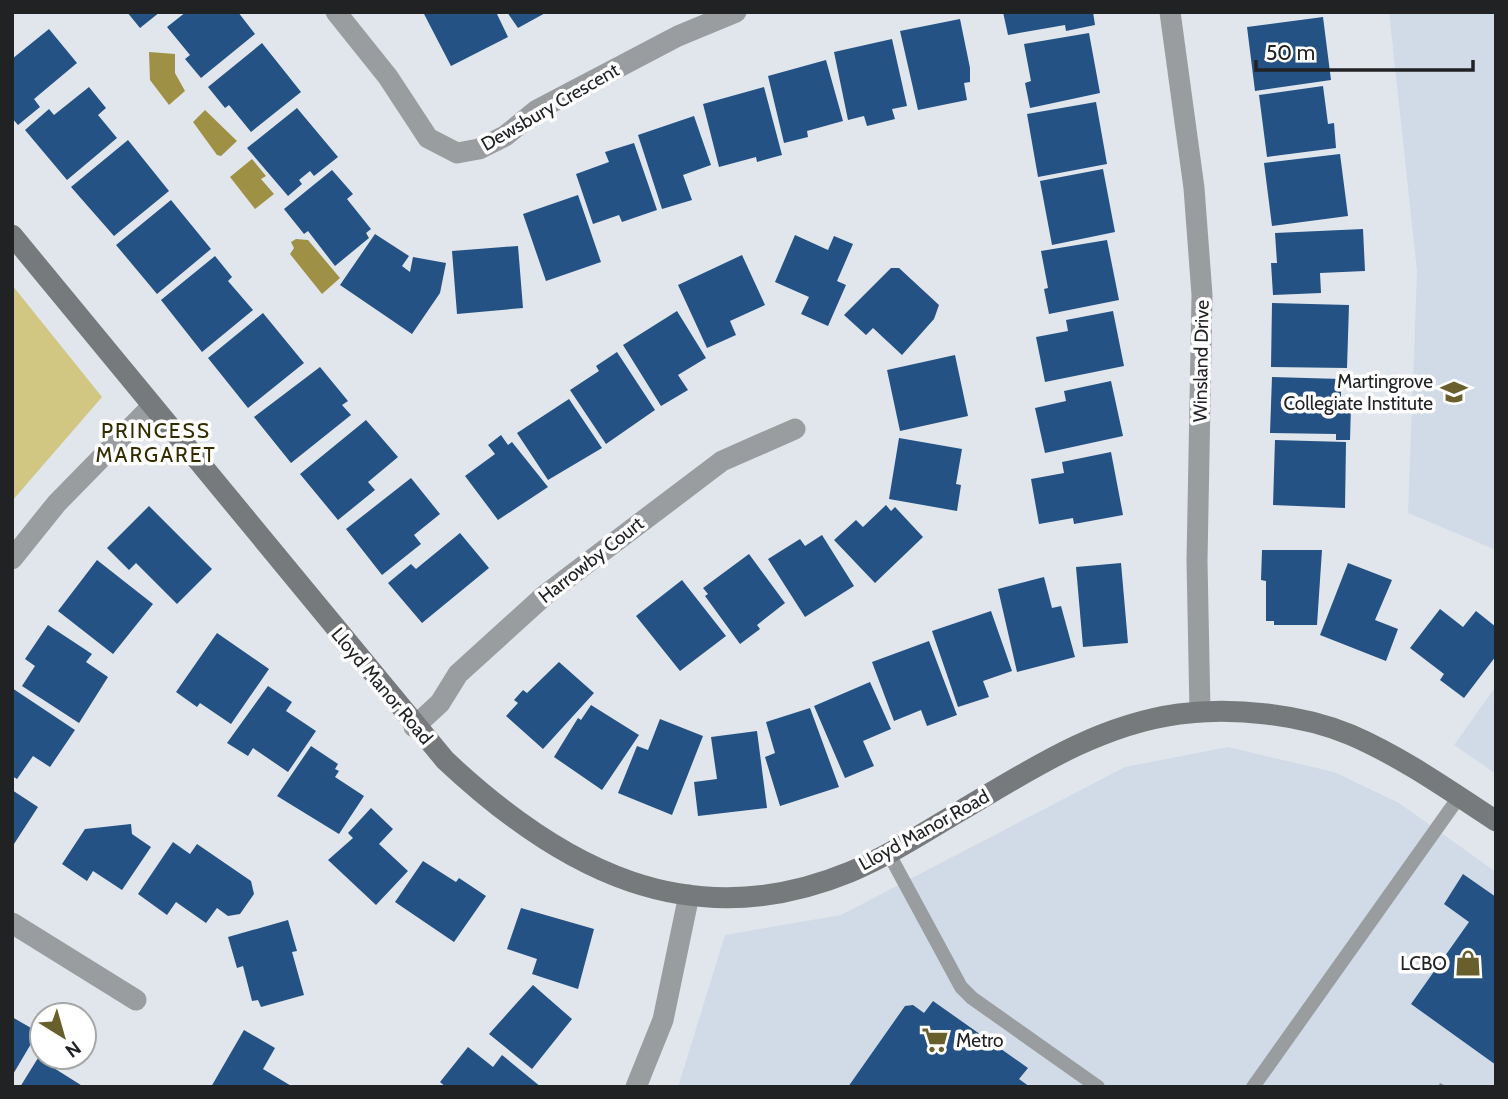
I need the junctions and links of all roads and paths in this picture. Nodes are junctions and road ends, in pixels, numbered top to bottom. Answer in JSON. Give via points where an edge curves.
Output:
{"nodes":[{"id":1,"x":336,"y":12,"type":"edge"},
{"id":2,"x":736,"y":12,"type":"edge"},
{"id":3,"x":1170,"y":12,"type":"edge"},
{"id":4,"x":12,"y":234,"type":"edge"},
{"id":5,"x":152,"y":406,"type":"junction"},
{"id":6,"x":795,"y":429,"type":"dead end"},
{"id":7,"x":12,"y":559,"type":"edge"},
{"id":8,"x":1200,"y":712,"type":"junction"},
{"id":9,"x":414,"y":727,"type":"junction"},
{"id":10,"x":1459,"y":797,"type":"junction"},
{"id":11,"x":1496,"y":821,"type":"edge"},
{"id":12,"x":889,"y":854,"type":"junction"},
{"id":13,"x":688,"y":895,"type":"junction"},
{"id":14,"x":12,"y":923,"type":"edge"},
{"id":15,"x":136,"y":1000,"type":"dead end"},
{"id":16,"x":636,"y":1087,"type":"edge"},
{"id":17,"x":1098,"y":1087,"type":"edge"},
{"id":18,"x":1253,"y":1087,"type":"edge"}],
"edges":[{"from":1,"to":2,"type":"street","name":"Dewsbury Crescent","via":[[388,77],[428,138],[457,153],[479,149],[505,136],[537,110]]},
{"from":3,"to":8,"type":"street","name":"Winsland Drive","via":[[1194,188],[1202,295],[1197,561]]},
{"from":4,"to":5,"type":"street","name":"Lloyd Manor Road"},
{"from":5,"to":7,"type":"street","via":[[57,503]]},
{"from":5,"to":9,"type":"street","name":"Lloyd Manor Road"},
{"from":6,"to":9,"type":"street","name":"Harrowby Court","via":[[722,461],[545,595],[458,674],[440,703]]},
{"from":8,"to":10,"type":"street","name":"Lloyd Manor Road","via":[[1266,715],[1350,735]]},
{"from":8,"to":12,"type":"street","name":"Lloyd Manor Road","via":[[1135,723],[1066,749]]},
{"from":9,"to":13,"type":"street","name":"Lloyd Manor Road","via":[[500,810],[570,857],[628,882]]},
{"from":10,"to":11,"type":"street","name":"Lloyd Manor Road"},
{"from":10,"to":18,"type":"lane"},
{"from":12,"to":13,"type":"street","name":"Lloyd Manor Road","via":[[803,887],[765,894]]},
{"from":12,"to":17,"type":"lane","via":[[961,987]]},
{"from":13,"to":16,"type":"street","via":[[663,1020]]},
{"from":14,"to":15,"type":"street"}]}
